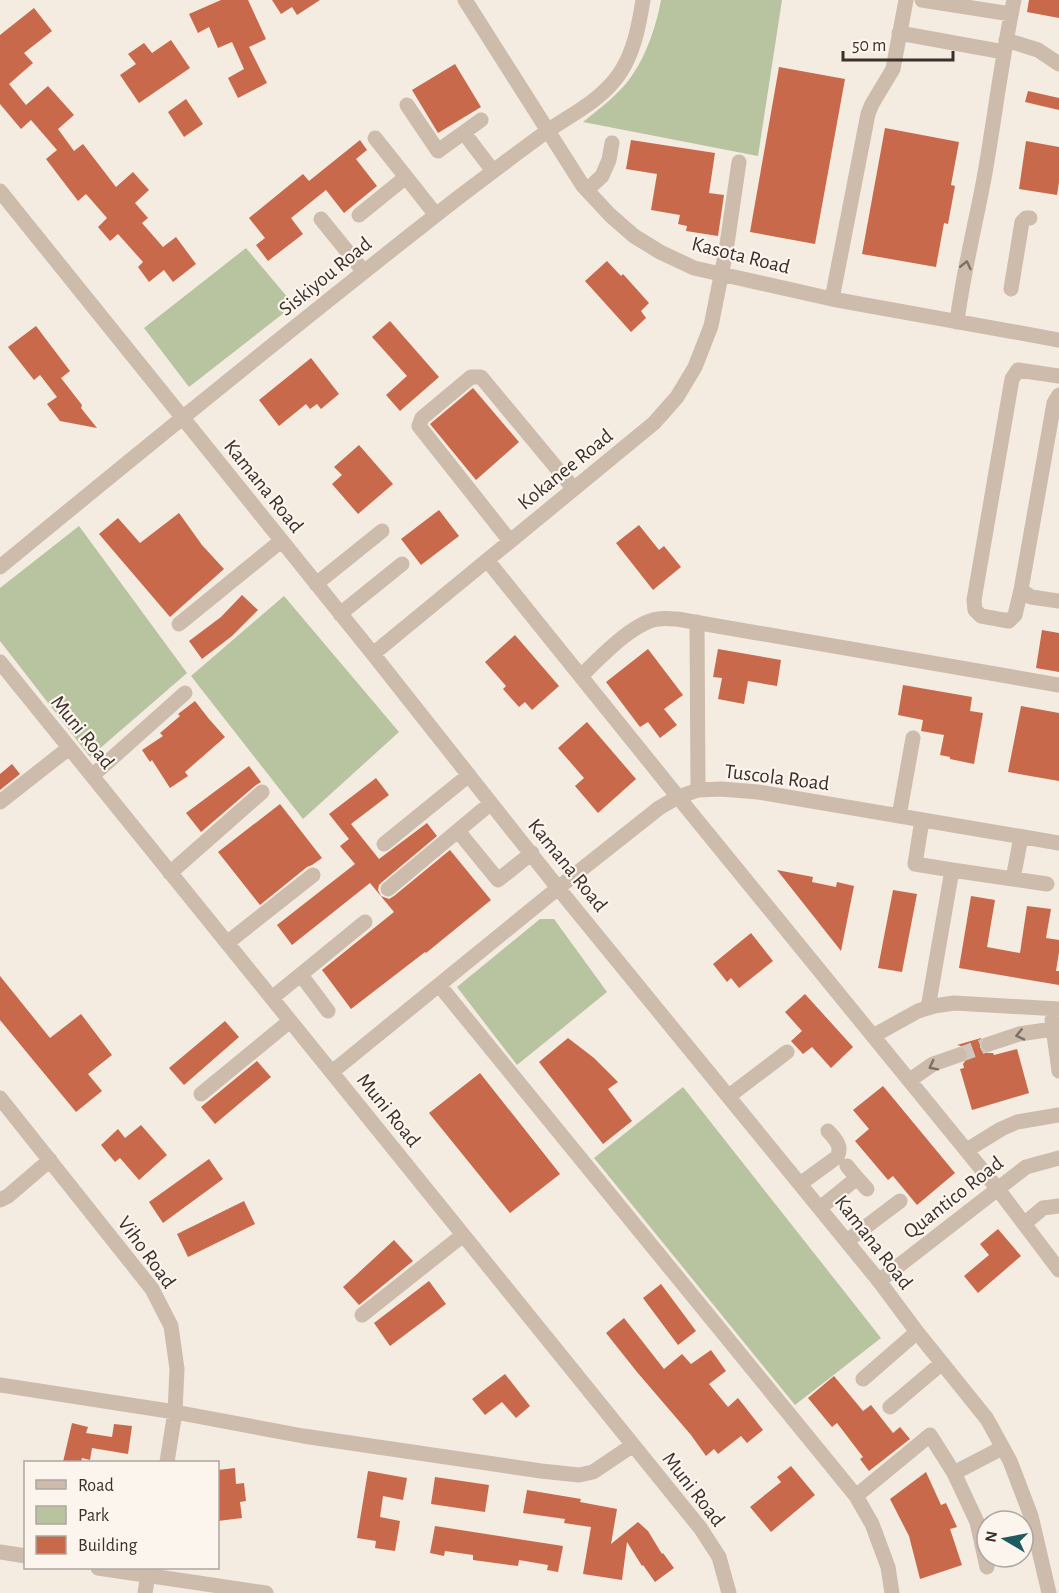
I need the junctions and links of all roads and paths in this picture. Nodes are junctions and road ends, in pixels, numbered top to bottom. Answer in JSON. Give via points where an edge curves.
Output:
{"nodes":[{"id":1,"x":465,"y":0,"type":"edge"},
{"id":2,"x":643,"y":0,"type":"edge"},
{"id":3,"x":906,"y":0,"type":"edge"},
{"id":4,"x":922,"y":0,"type":"edge"},
{"id":5,"x":1013,"y":7,"type":"edge"},
{"id":6,"x":899,"y":33,"type":"junction"},
{"id":7,"x":1005,"y":46,"type":"junction"},
{"id":8,"x":1059,"y":64,"type":"edge"},
{"id":9,"x":407,"y":105,"type":"dead end"},
{"id":10,"x":481,"y":120,"type":"dead end"},
{"id":11,"x":548,"y":131,"type":"junction"},
{"id":12,"x":464,"y":133,"type":"junction"},
{"id":13,"x":375,"y":138,"type":"dead end"},
{"id":14,"x":612,"y":143,"type":"dead end"},
{"id":15,"x":739,"y":162,"type":"dead end"},
{"id":16,"x":493,"y":171,"type":"junction"},
{"id":17,"x":406,"y":177,"type":"junction"},
{"id":18,"x":586,"y":190,"type":"junction"},
{"id":19,"x":0,"y":191,"type":"edge"},
{"id":20,"x":359,"y":215,"type":"dead end"},
{"id":21,"x":436,"y":215,"type":"junction"},
{"id":22,"x":1030,"y":218,"type":"dead end"},
{"id":23,"x":321,"y":219,"type":"dead end"},
{"id":24,"x":364,"y":272,"type":"junction"},
{"id":25,"x":721,"y":274,"type":"junction"},
{"id":26,"x":1011,"y":289,"type":"dead end"},
{"id":27,"x":832,"y":299,"type":"junction"},
{"id":28,"x":957,"y":322,"type":"junction"},
{"id":29,"x":1059,"y":340,"type":"edge"},
{"id":30,"x":1059,"y":376,"type":"edge"},
{"id":31,"x":1059,"y":395,"type":"edge"},
{"id":32,"x":182,"y":418,"type":"junction"},
{"id":33,"x":574,"y":489,"type":"junction"},
{"id":34,"x":382,"y":531,"type":"dead end"},
{"id":35,"x":281,"y":541,"type":"junction"},
{"id":36,"x":510,"y":541,"type":"junction"},
{"id":37,"x":488,"y":560,"type":"junction"},
{"id":38,"x":402,"y":564,"type":"dead end"},
{"id":39,"x":0,"y":567,"type":"edge"},
{"id":40,"x":316,"y":584,"type":"junction"},
{"id":41,"x":1021,"y":590,"type":"junction"},
{"id":42,"x":1059,"y":601,"type":"edge"},
{"id":43,"x":340,"y":614,"type":"junction"},
{"id":44,"x":697,"y":622,"type":"junction"},
{"id":45,"x":179,"y":624,"type":"dead end"},
{"id":46,"x":373,"y":654,"type":"junction"},
{"id":47,"x":0,"y":662,"type":"edge"},
{"id":48,"x":580,"y":676,"type":"junction"},
{"id":49,"x":1059,"y":685,"type":"edge"},
{"id":50,"x":185,"y":693,"type":"dead end"},
{"id":51,"x":913,"y":738,"type":"dead end"},
{"id":52,"x":69,"y":748,"type":"junction"},
{"id":53,"x":469,"y":775,"type":"junction"},
{"id":54,"x":92,"y":776,"type":"junction"},
{"id":55,"x":698,"y":790,"type":"junction"},
{"id":56,"x":262,"y":792,"type":"dead end"},
{"id":57,"x":678,"y":797,"type":"junction"},
{"id":58,"x":0,"y":802,"type":"edge"},
{"id":59,"x":491,"y":803,"type":"junction"},
{"id":60,"x":899,"y":816,"type":"junction"},
{"id":61,"x":922,"y":820,"type":"junction"},
{"id":62,"x":458,"y":831,"type":"junction"},
{"id":63,"x":1021,"y":837,"type":"junction"},
{"id":64,"x":1059,"y":843,"type":"edge"},
{"id":65,"x":384,"y":844,"type":"dead end"},
{"id":66,"x":532,"y":853,"type":"junction"},
{"id":67,"x":952,"y":870,"type":"junction"},
{"id":68,"x":170,"y":873,"type":"junction"},
{"id":69,"x":313,"y":874,"type":"dead end"},
{"id":70,"x":1013,"y":879,"type":"junction"},
{"id":71,"x":1047,"y":884,"type":"dead end"},
{"id":72,"x":558,"y":888,"type":"junction"},
{"id":73,"x":388,"y":889,"type":"dead end"},
{"id":74,"x":365,"y":922,"type":"dead end"},
{"id":75,"x":227,"y":943,"type":"junction"},
{"id":76,"x":301,"y":975,"type":"junction"},
{"id":77,"x":439,"y":985,"type":"junction"},
{"id":78,"x":272,"y":998,"type":"junction"},
{"id":79,"x":928,"y":1008,"type":"junction"},
{"id":80,"x":1054,"y":1009,"type":"edge"},
{"id":81,"x":328,"y":1011,"type":"dead end"},
{"id":82,"x":290,"y":1021,"type":"junction"},
{"id":83,"x":1053,"y":1029,"type":"junction"},
{"id":84,"x":873,"y":1036,"type":"junction"},
{"id":85,"x":989,"y":1044,"type":"tunnel mouth"},
{"id":86,"x":787,"y":1052,"type":"dead end"},
{"id":87,"x":959,"y":1055,"type":"tunnel mouth"},
{"id":88,"x":1059,"y":1071,"type":"edge"},
{"id":89,"x":332,"y":1072,"type":"junction"},
{"id":90,"x":910,"y":1080,"type":"junction"},
{"id":91,"x":201,"y":1094,"type":"dead end"},
{"id":92,"x":729,"y":1096,"type":"junction"},
{"id":93,"x":0,"y":1098,"type":"edge"},
{"id":94,"x":1059,"y":1115,"type":"edge"},
{"id":95,"x":828,"y":1131,"type":"dead end"},
{"id":96,"x":967,"y":1150,"type":"junction"},
{"id":97,"x":1059,"y":1158,"type":"edge"},
{"id":98,"x":50,"y":1160,"type":"junction"},
{"id":99,"x":857,"y":1178,"type":"dead end"},
{"id":100,"x":800,"y":1184,"type":"junction"},
{"id":101,"x":997,"y":1188,"type":"junction"},
{"id":102,"x":0,"y":1200,"type":"edge"},
{"id":103,"x":900,"y":1201,"type":"dead end"},
{"id":104,"x":1059,"y":1206,"type":"edge"},
{"id":105,"x":820,"y":1208,"type":"junction"},
{"id":106,"x":1024,"y":1224,"type":"junction"},
{"id":107,"x":464,"y":1235,"type":"junction"},
{"id":108,"x":847,"y":1241,"type":"junction"},
{"id":109,"x":1059,"y":1270,"type":"edge"},
{"id":110,"x":879,"y":1281,"type":"junction"},
{"id":111,"x":362,"y":1315,"type":"dead end"},
{"id":112,"x":917,"y":1332,"type":"junction"},
{"id":113,"x":942,"y":1363,"type":"junction"},
{"id":114,"x":863,"y":1379,"type":"dead end"},
{"id":115,"x":0,"y":1385,"type":"edge"},
{"id":116,"x":890,"y":1407,"type":"dead end"},
{"id":117,"x":175,"y":1412,"type":"junction"},
{"id":118,"x":633,"y":1445,"type":"junction"},
{"id":119,"x":1002,"y":1448,"type":"junction"},
{"id":120,"x":167,"y":1461,"type":"edge"},
{"id":121,"x":954,"y":1473,"type":"junction"},
{"id":122,"x":856,"y":1496,"type":"junction"},
{"id":123,"x":975,"y":1518,"type":"edge"},
{"id":124,"x":0,"y":1552,"type":"edge"},
{"id":125,"x":24,"y":1556,"type":"edge"},
{"id":126,"x":115,"y":1569,"type":"edge"},
{"id":127,"x":149,"y":1571,"type":"edge"},
{"id":128,"x":145,"y":1593,"type":"edge"},
{"id":129,"x":266,"y":1593,"type":"edge"},
{"id":130,"x":729,"y":1593,"type":"edge"},
{"id":131,"x":892,"y":1593,"type":"edge"},
{"id":132,"x":1048,"y":1593,"type":"edge"}],
"edges":[{"from":1,"to":11,"type":"street","name":"Kasota Road"},
{"from":2,"to":11,"type":"street","name":"Siskiyou Road","via":[[638,27],[620,73],[594,101]]},
{"from":3,"to":6,"type":"street"},
{"from":4,"to":5,"type":"street"},
{"from":5,"to":7,"type":"street"},
{"from":6,"to":7,"type":"street"},
{"from":6,"to":27,"type":"street","via":[[893,69],[868,114]]},
{"from":7,"to":8,"type":"street","via":[[1038,50]]},
{"from":28,"to":7,"type":"street","one_way":true},
{"from":9,"to":12,"type":"street","via":[[438,151]]},
{"from":10,"to":12,"type":"street"},
{"from":11,"to":16,"type":"street","name":"Siskiyou Road"},
{"from":11,"to":18,"type":"street","name":"Kasota Road"},
{"from":12,"to":16,"type":"street"},
{"from":13,"to":17,"type":"street"},
{"from":14,"to":18,"type":"street","via":[[602,176]]},
{"from":15,"to":25,"type":"street","name":"Kokanee Road"},
{"from":16,"to":21,"type":"street","name":"Siskiyou Road"},
{"from":17,"to":20,"type":"street"},
{"from":17,"to":21,"type":"street"},
{"from":18,"to":25,"type":"street","name":"Kasota Road","via":[[634,236],[694,268]]},
{"from":19,"to":32,"type":"street","name":"Kamana Road"},
{"from":21,"to":24,"type":"street","name":"Siskiyou Road"},
{"from":22,"to":26,"type":"street","via":[[1022,222]]},
{"from":23,"to":24,"type":"street"},
{"from":24,"to":32,"type":"street","name":"Siskiyou Road"},
{"from":25,"to":27,"type":"street","name":"Kasota Road"},
{"from":25,"to":33,"type":"street","name":"Kokanee Road","via":[[711,326],[695,368],[677,397],[654,423]]},
{"from":27,"to":28,"type":"street","name":"Kasota Road"},
{"from":28,"to":29,"type":"street","name":"Kasota Road"},
{"from":30,"to":41,"type":"street","via":[[1018,370],[1012,379],[975,610],[981,616],[1009,621],[1015,615]]},
{"from":31,"to":41,"type":"street","via":[[1054,403]]},
{"from":32,"to":35,"type":"street","name":"Kamana Road"},
{"from":32,"to":39,"type":"street","name":"Siskiyou Road"},
{"from":33,"to":36,"type":"street","name":"Kokanee Road"},
{"from":33,"to":36,"type":"street","via":[[481,377],[471,377],[422,418],[419,426]]},
{"from":34,"to":40,"type":"street"},
{"from":35,"to":40,"type":"street","name":"Kamana Road"},
{"from":35,"to":45,"type":"street"},
{"from":36,"to":37,"type":"street","name":"Kokanee Road"},
{"from":37,"to":46,"type":"street","name":"Kokanee Road"},
{"from":37,"to":48,"type":"street"},
{"from":38,"to":43,"type":"street"},
{"from":40,"to":43,"type":"street","name":"Kamana Road"},
{"from":41,"to":42,"type":"street","via":[[1031,597]]},
{"from":43,"to":46,"type":"street","name":"Kamana Road"},
{"from":44,"to":48,"type":"street","via":[[649,621],[626,634]]},
{"from":44,"to":49,"type":"street"},
{"from":44,"to":55,"type":"street"},
{"from":46,"to":53,"type":"street","name":"Kamana Road"},
{"from":47,"to":52,"type":"street","name":"Muni Road"},
{"from":48,"to":57,"type":"street"},
{"from":50,"to":54,"type":"street"},
{"from":51,"to":60,"type":"street"},
{"from":52,"to":54,"type":"street","name":"Muni Road"},
{"from":52,"to":58,"type":"street"},
{"from":53,"to":59,"type":"street","name":"Kamana Road"},
{"from":53,"to":65,"type":"street"},
{"from":54,"to":68,"type":"street","name":"Muni Road"},
{"from":55,"to":57,"type":"street","name":"Tuscola Road"},
{"from":55,"to":60,"type":"street","name":"Tuscola Road","via":[[758,792]]},
{"from":56,"to":68,"type":"street"},
{"from":57,"to":72,"type":"street","name":"Tuscola Road"},
{"from":57,"to":84,"type":"street"},
{"from":59,"to":62,"type":"street"},
{"from":59,"to":66,"type":"street","name":"Kamana Road"},
{"from":60,"to":61,"type":"street","name":"Tuscola Road"},
{"from":61,"to":63,"type":"street","name":"Tuscola Road"},
{"from":61,"to":67,"type":"street","via":[[915,864]]},
{"from":62,"to":66,"type":"street","via":[[498,880]]},
{"from":62,"to":73,"type":"street"},
{"from":63,"to":64,"type":"street","name":"Tuscola Road"},
{"from":63,"to":70,"type":"street"},
{"from":66,"to":72,"type":"street","name":"Kamana Road"},
{"from":67,"to":70,"type":"street"},
{"from":67,"to":79,"type":"street"},
{"from":68,"to":75,"type":"street","name":"Muni Road"},
{"from":69,"to":75,"type":"street"},
{"from":70,"to":71,"type":"street"},
{"from":72,"to":77,"type":"street","name":"Tuscola Road"},
{"from":72,"to":92,"type":"street","name":"Kamana Road"},
{"from":74,"to":76,"type":"street"},
{"from":75,"to":78,"type":"street","name":"Muni Road"},
{"from":76,"to":78,"type":"street"},
{"from":76,"to":81,"type":"street"},
{"from":77,"to":89,"type":"street","name":"Tuscola Road"},
{"from":77,"to":122,"type":"street"},
{"from":78,"to":82,"type":"street","name":"Muni Road"},
{"from":79,"to":80,"type":"street","via":[[954,1003]]},
{"from":79,"to":84,"type":"street"},
{"from":80,"to":83,"type":"street"},
{"from":82,"to":89,"type":"street","name":"Muni Road"},
{"from":82,"to":91,"type":"street"},
{"from":83,"to":85,"type":"street","one_way":true},
{"from":83,"to":88,"type":"street"},
{"from":84,"to":90,"type":"street"},
{"from":86,"to":92,"type":"street"},
{"from":87,"to":90,"type":"street","one_way":true,"via":[[933,1064]]},
{"from":89,"to":107,"type":"street","name":"Muni Road"},
{"from":90,"to":96,"type":"street"},
{"from":92,"to":100,"type":"street","name":"Kamana Road"},
{"from":93,"to":98,"type":"street","name":"Viho Road"},
{"from":94,"to":96,"type":"street","via":[[1017,1122]]},
{"from":95,"to":100,"type":"street","via":[[839,1145],[837,1157]]},
{"from":96,"to":101,"type":"street"},
{"from":97,"to":101,"type":"street","name":"Quantico Road","via":[[1026,1167]]},
{"from":98,"to":102,"type":"street"},
{"from":98,"to":117,"type":"street","name":"Viho Road","via":[[152,1289],[171,1326],[177,1369]]},
{"from":99,"to":105,"type":"street"},
{"from":100,"to":105,"type":"street","name":"Kamana Road"},
{"from":101,"to":106,"type":"street"},
{"from":101,"to":110,"type":"street","name":"Quantico Road"},
{"from":103,"to":108,"type":"street"},
{"from":104,"to":106,"type":"street","via":[[1043,1208]]},
{"from":105,"to":108,"type":"street","name":"Kamana Road"},
{"from":106,"to":109,"type":"street"},
{"from":107,"to":111,"type":"street"},
{"from":107,"to":118,"type":"street","name":"Muni Road"},
{"from":108,"to":110,"type":"street","name":"Kamana Road"},
{"from":110,"to":112,"type":"street","name":"Kamana Road"},
{"from":112,"to":113,"type":"street","name":"Kamana Road"},
{"from":112,"to":114,"type":"street"},
{"from":113,"to":116,"type":"street"},
{"from":113,"to":119,"type":"street","name":"Kamana Road","via":[[987,1419]]},
{"from":115,"to":117,"type":"street"},
{"from":117,"to":118,"type":"street","via":[[303,1436],[579,1475],[593,1472]]},
{"from":117,"to":120,"type":"street","name":"Viho Road"},
{"from":118,"to":130,"type":"street","name":"Muni Road","via":[[701,1529],[719,1557]]},
{"from":119,"to":121,"type":"street"},
{"from":119,"to":132,"type":"street","name":"Kamana Road","via":[[1031,1516]]},
{"from":121,"to":122,"type":"street","via":[[930,1435]]},
{"from":121,"to":123,"type":"street"},
{"from":122,"to":131,"type":"street","via":[[872,1524],[888,1567]]},
{"from":124,"to":125,"type":"street"},
{"from":126,"to":127,"type":"street"},
{"from":127,"to":128,"type":"street"},
{"from":127,"to":129,"type":"street"}]}
